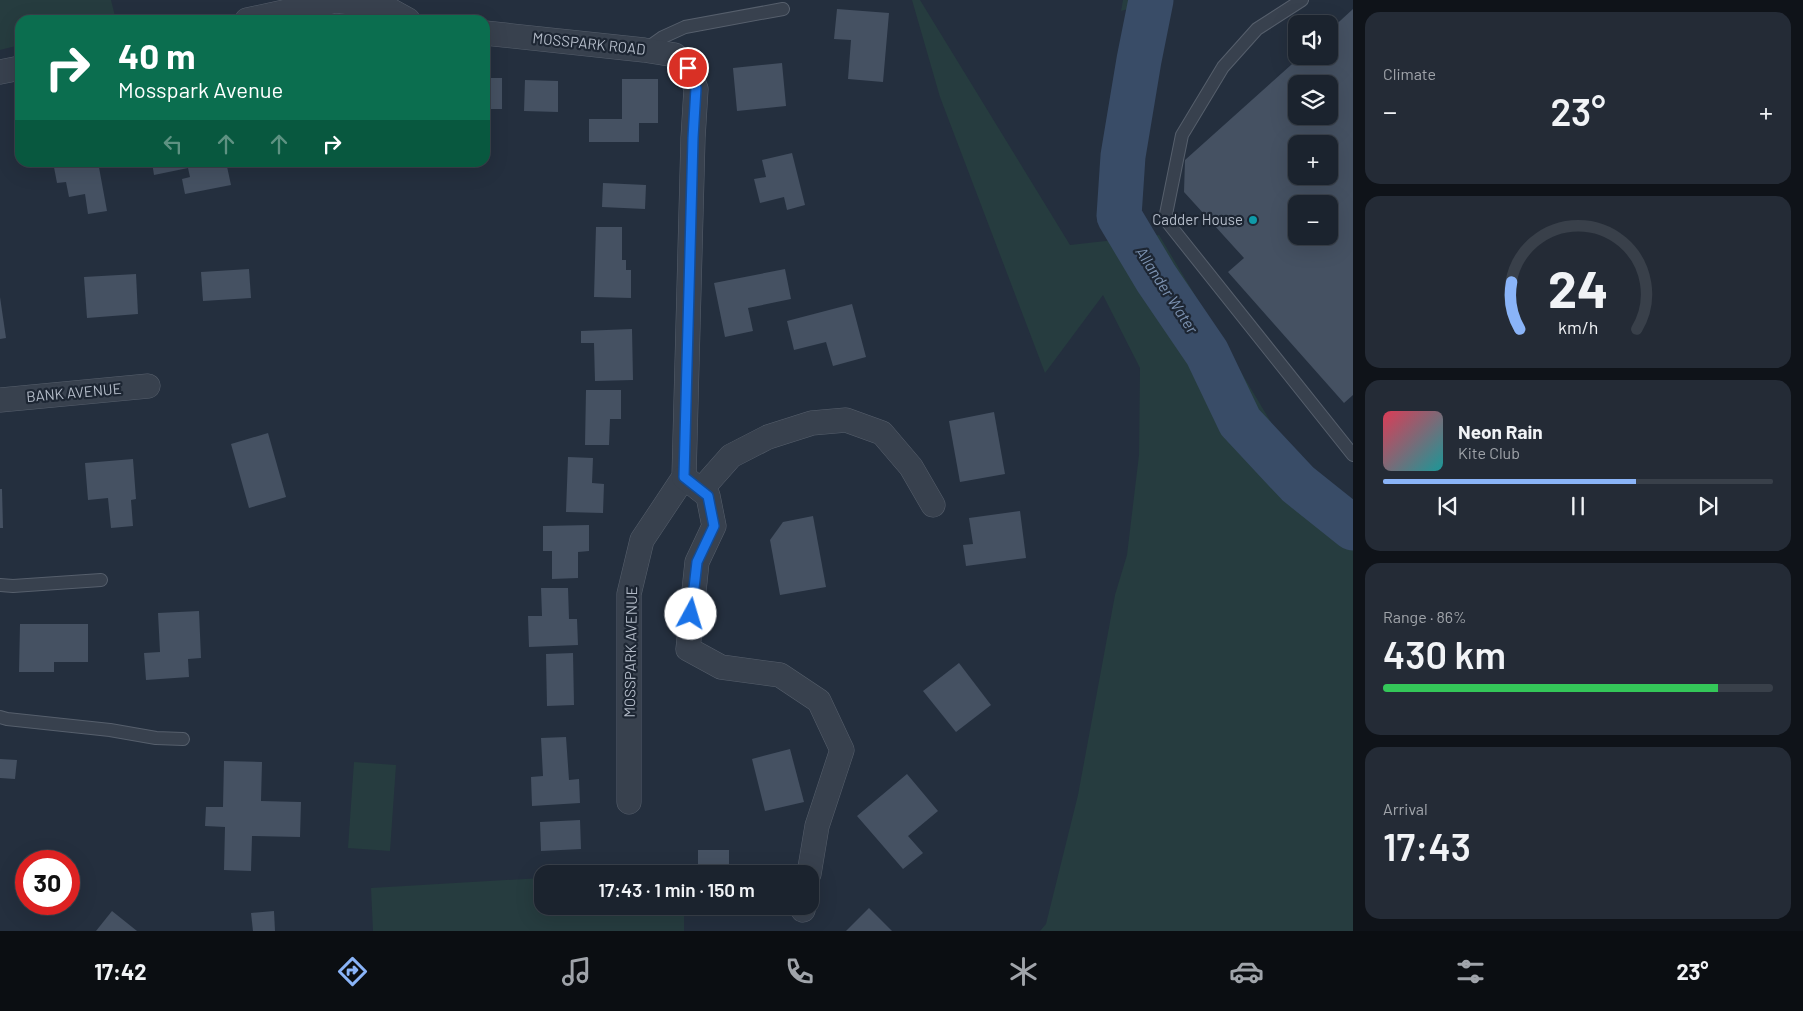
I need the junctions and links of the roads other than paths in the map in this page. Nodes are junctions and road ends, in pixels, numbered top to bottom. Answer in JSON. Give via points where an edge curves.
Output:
{"nodes":[{"id":1,"x":1302,"y":0,"type":"edge"},
{"id":2,"x":783,"y":9,"type":"dead end"},
{"id":3,"x":270,"y":15,"type":"edge"},
{"id":4,"x":399,"y":15,"type":"edge"},
{"id":5,"x":490,"y":34,"type":"edge"},
{"id":6,"x":644,"y":50,"type":"junction"},
{"id":7,"x":15,"y":69,"type":"edge"},
{"id":8,"x":0,"y":72,"type":"edge"},
{"id":9,"x":148,"y":386,"type":"dead end"},
{"id":10,"x":0,"y":400,"type":"edge"},
{"id":11,"x":1353,"y":456,"type":"edge"},
{"id":12,"x":693,"y":484,"type":"junction"},
{"id":13,"x":933,"y":505,"type":"dead end"},
{"id":14,"x":101,"y":580,"type":"dead end"},
{"id":15,"x":0,"y":585,"type":"edge"},
{"id":16,"x":0,"y":717,"type":"edge"},
{"id":17,"x":183,"y":739,"type":"dead end"},
{"id":18,"x":629,"y":802,"type":"dead end"},
{"id":19,"x":810,"y":865,"type":"edge"}],
"edges":[{"from":1,"to":11,"type":"lane","via":[[1257,29],[1223,67],[1182,135],[1166,219]]},
{"from":2,"to":6,"type":"lane","via":[[685,27]]},
{"from":3,"to":4,"type":"street","via":[[335,1],[381,5]]},
{"from":5,"to":6,"type":"street","name":"MOSSPARK ROAD"},
{"from":6,"to":12,"type":"street","name":"MOSSPARK ROAD","via":[[675,54],[688,68],[696,88],[693,138]]},
{"from":7,"to":8,"type":"street"},
{"from":9,"to":10,"type":"street","name":"BANK AVENUE"},
{"from":12,"to":13,"type":"street","name":"MOSSPARK AVENUE","via":[[731,456],[768,437],[812,423],[846,420],[882,433],[911,467]]},
{"from":12,"to":18,"type":"street","name":"MOSSPARK AVENUE","via":[[642,540],[629,594]]},
{"from":12,"to":19,"type":"street","via":[[708,496],[714,526],[697,562],[688,649],[721,667],[780,676],[819,701],[842,750],[817,826]]},
{"from":14,"to":15,"type":"lane"},
{"from":16,"to":17,"type":"lane"}]}
